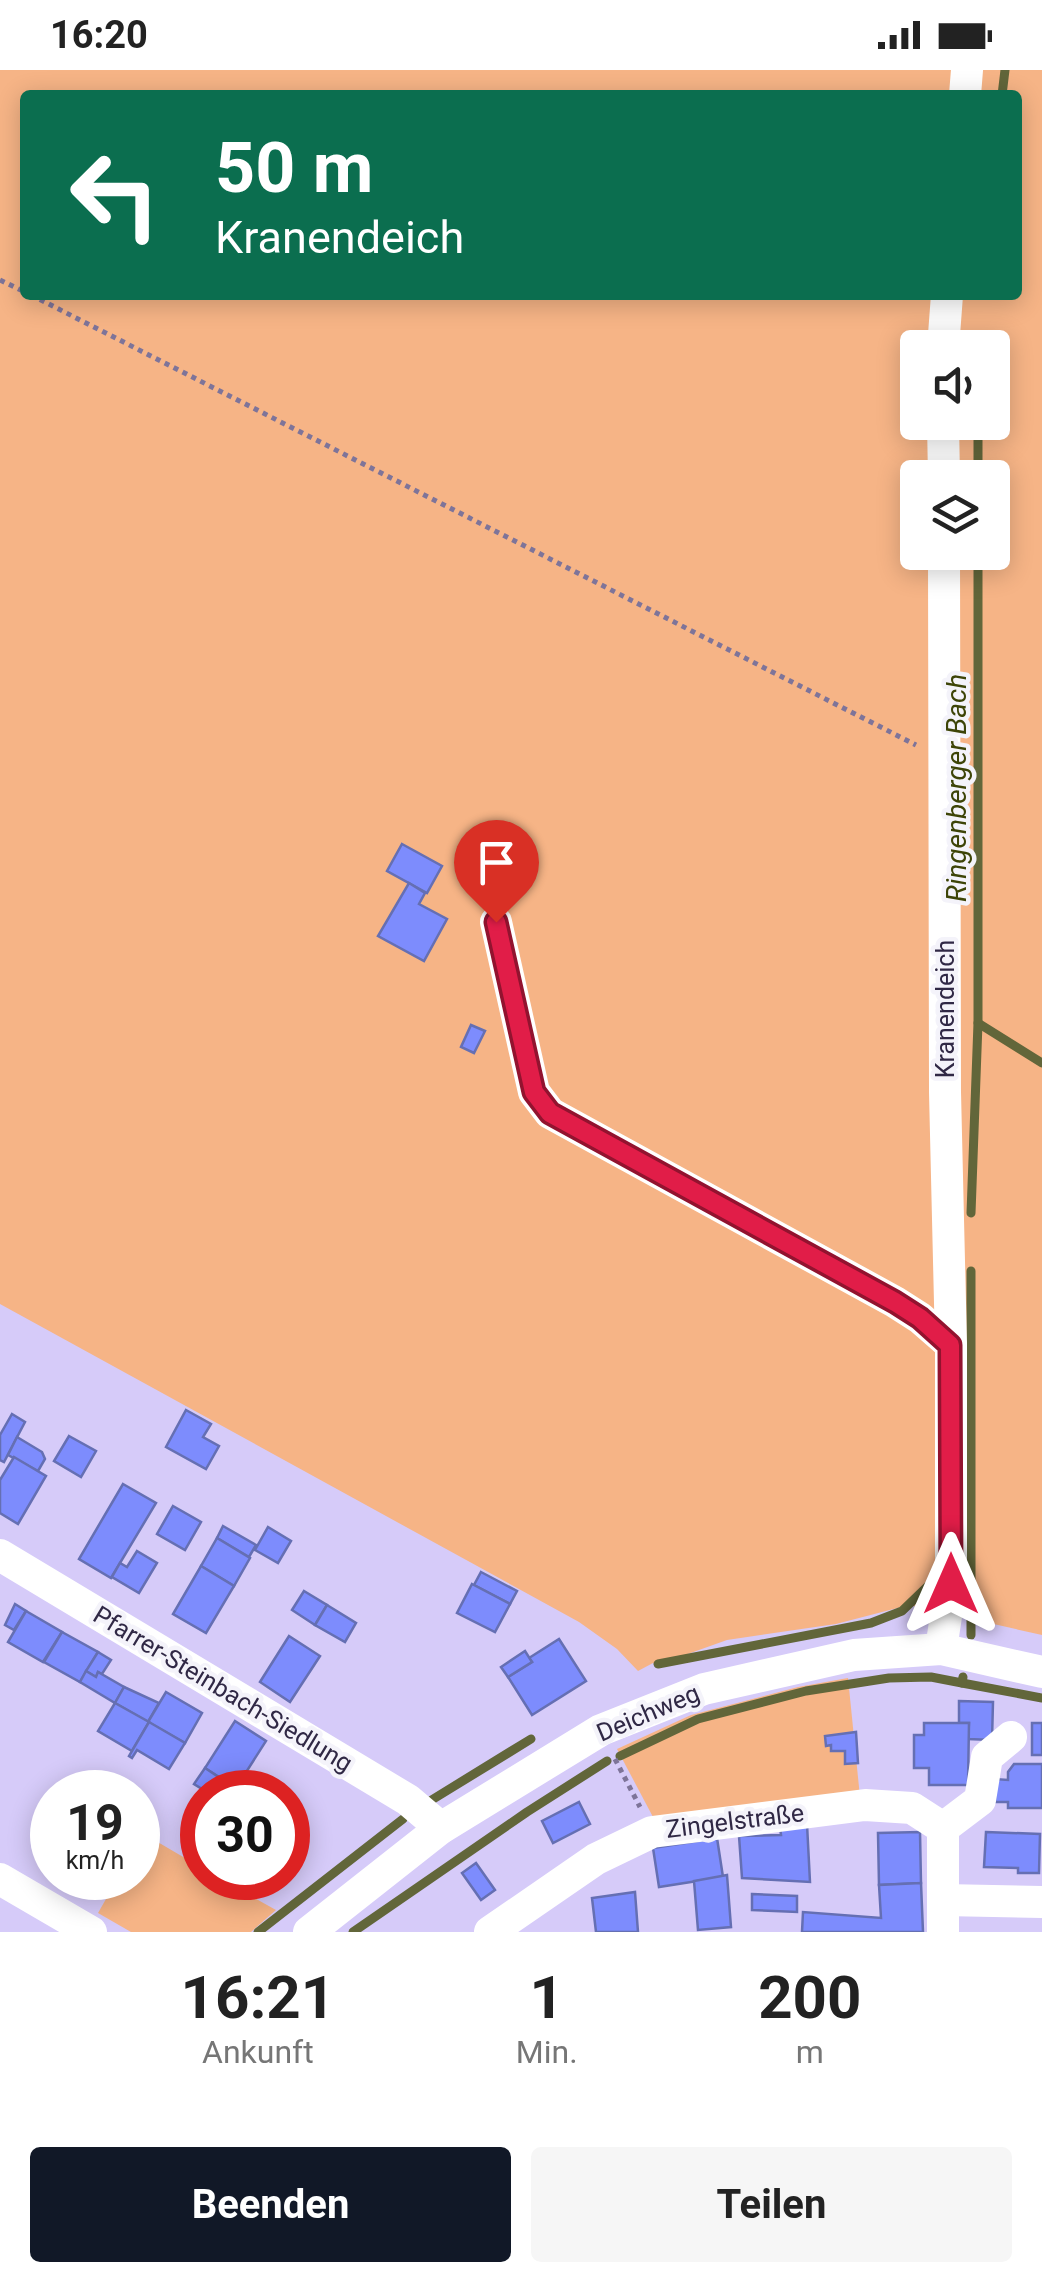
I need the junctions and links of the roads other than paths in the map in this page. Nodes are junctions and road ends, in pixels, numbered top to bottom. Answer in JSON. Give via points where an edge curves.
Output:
{"nodes":[{"id":1,"x":947,"y":300,"type":"edge"},
{"id":2,"x":944,"y":330,"type":"edge"},
{"id":3,"x":944,"y":570,"type":"edge"},
{"id":4,"x":496,"y":922,"type":"dead end"},
{"id":5,"x":950,"y":1345,"type":"junction"},
{"id":6,"x":0,"y":1555,"type":"edge"},
{"id":7,"x":941,"y":1649,"type":"junction"},
{"id":8,"x":1042,"y":1672,"type":"edge"},
{"id":9,"x":1011,"y":1737,"type":"dead end"},
{"id":10,"x":441,"y":1828,"type":"junction"},
{"id":11,"x":943,"y":1828,"type":"junction"},
{"id":12,"x":0,"y":1880,"type":"edge"},
{"id":13,"x":1042,"y":1902,"type":"edge"},
{"id":14,"x":943,"y":1916,"type":"edge"},
{"id":15,"x":91,"y":1932,"type":"edge"},
{"id":16,"x":309,"y":1932,"type":"edge"},
{"id":17,"x":490,"y":1932,"type":"edge"}],
"edges":[{"from":1,"to":2,"type":"street"},
{"from":3,"to":5,"type":"street","name":"Kranendeich"},
{"from":4,"to":5,"type":"street","via":[[534,1092],[550,1113],[895,1302]]},
{"from":5,"to":7,"type":"street","name":"Kranendeich","via":[[951,1584]]},
{"from":6,"to":10,"type":"street","name":"Pfarrer-Steinbach-Siedlung","via":[[408,1800]]},
{"from":7,"to":8,"type":"street","name":"Deichweg"},
{"from":7,"to":10,"type":"street","name":"Deichweg","via":[[854,1655],[704,1689],[601,1730]]},
{"from":9,"to":11,"type":"street","via":[[987,1757],[980,1800]]},
{"from":10,"to":16,"type":"street","name":"Deichweg"},
{"from":11,"to":14,"type":"street"},
{"from":11,"to":17,"type":"street","name":"Zingelstraße","via":[[912,1808],[865,1804],[652,1832],[596,1858]]},
{"from":12,"to":15,"type":"street"},
{"from":13,"to":14,"type":"street"}]}
